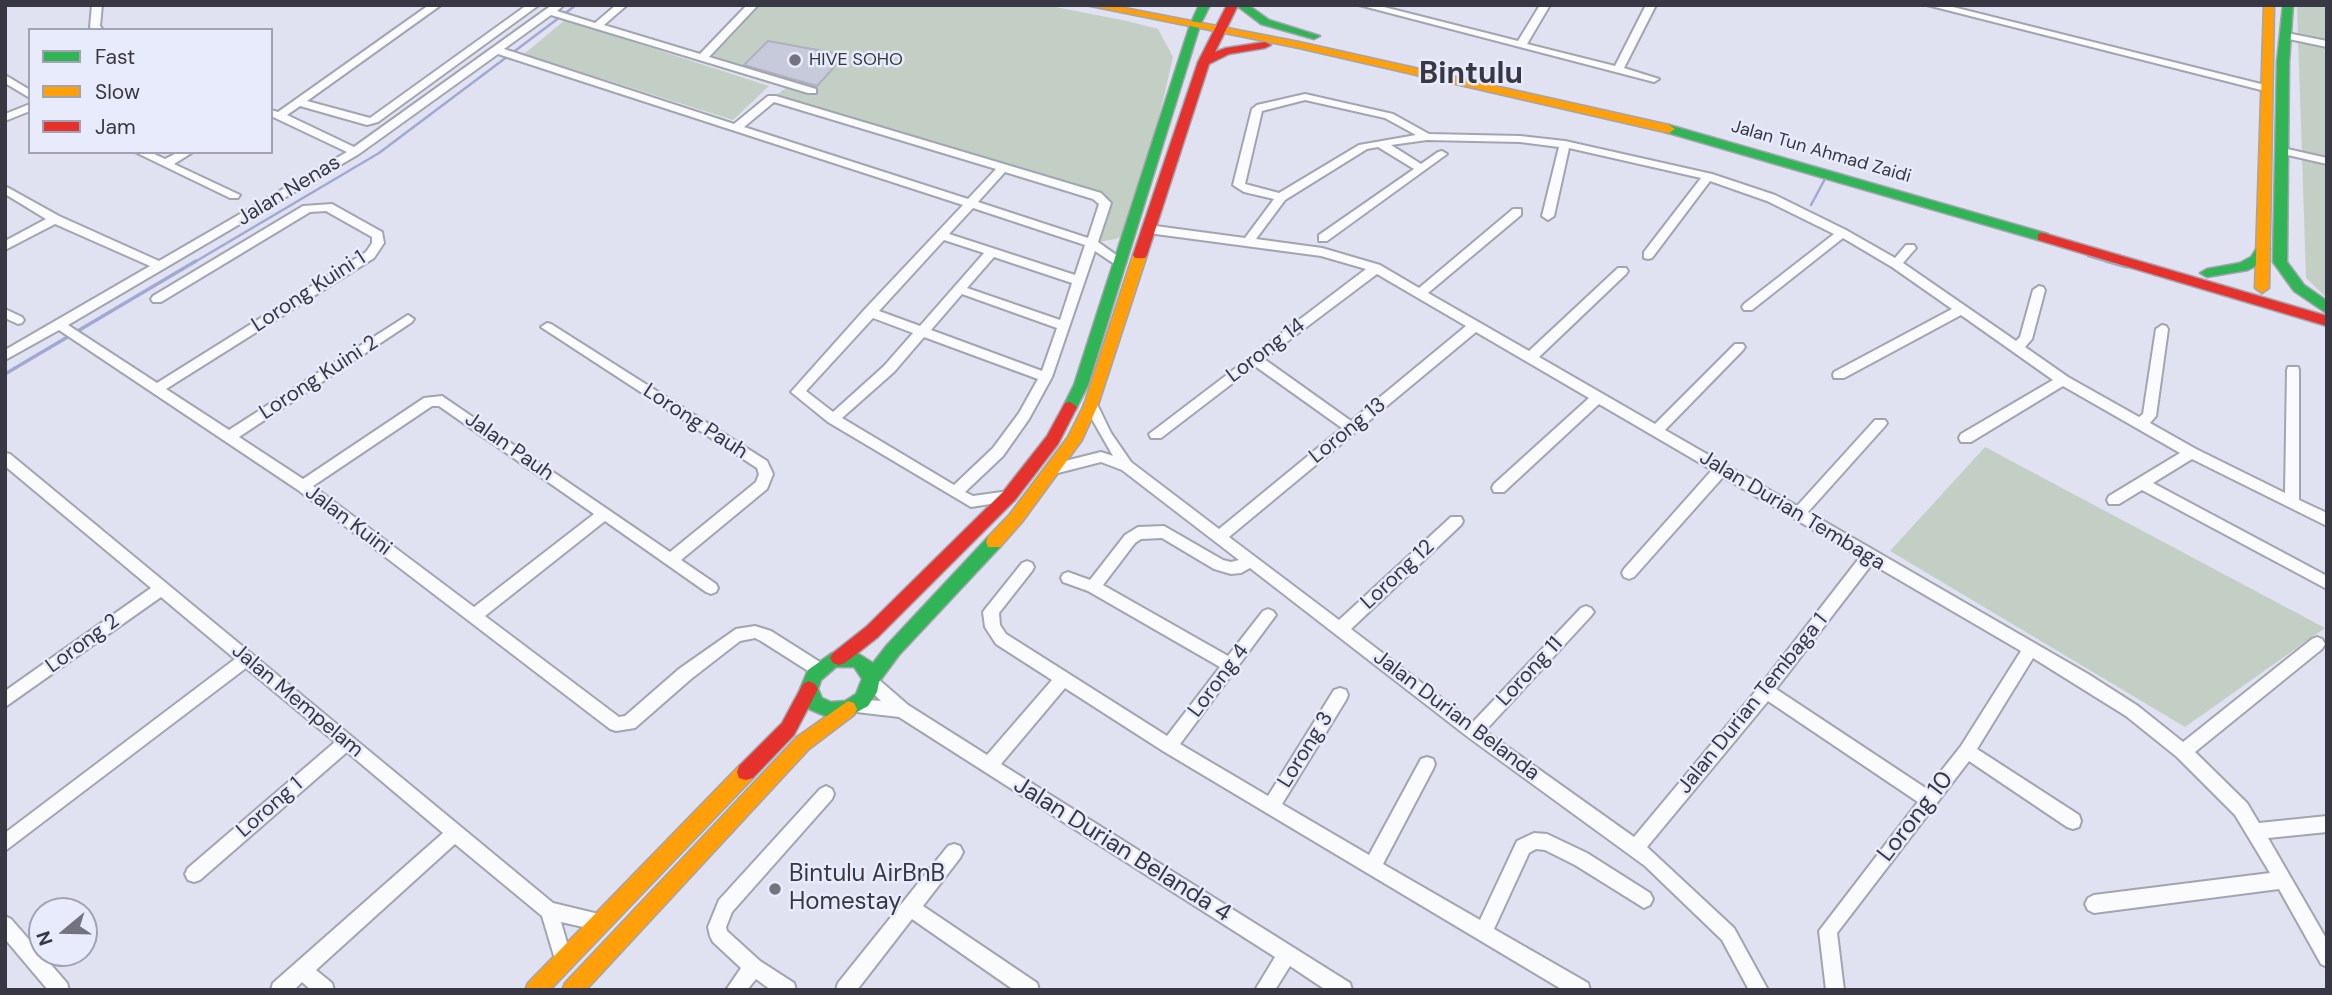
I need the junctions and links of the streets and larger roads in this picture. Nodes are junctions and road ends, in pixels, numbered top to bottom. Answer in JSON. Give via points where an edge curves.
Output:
{"nodes":[{"id":1,"x":97,"y":5,"type":"edge"},
{"id":2,"x":436,"y":5,"type":"edge"},
{"id":3,"x":534,"y":5,"type":"edge"},
{"id":4,"x":622,"y":5,"type":"edge"},
{"id":5,"x":753,"y":5,"type":"edge"},
{"id":6,"x":1091,"y":5,"type":"edge"},
{"id":7,"x":1233,"y":5,"type":"edge"},
{"id":8,"x":1241,"y":5,"type":"edge"},
{"id":9,"x":1364,"y":5,"type":"edge"},
{"id":10,"x":1545,"y":5,"type":"edge"},
{"id":11,"x":1651,"y":5,"type":"edge"},
{"id":12,"x":1931,"y":5,"type":"edge"},
{"id":13,"x":2269,"y":5,"type":"edge"},
{"id":14,"x":2287,"y":5,"type":"edge"},
{"id":15,"x":1386,"y":8,"type":"edge"},
{"id":16,"x":1135,"y":9,"type":"edge"},
{"id":17,"x":556,"y":11,"type":"edge"},
{"id":18,"x":1200,"y":15,"type":"edge"},
{"id":19,"x":1223,"y":25,"type":"junction"},
{"id":20,"x":597,"y":26,"type":"junction"},
{"id":21,"x":96,"y":28,"type":"edge"},
{"id":22,"x":500,"y":30,"type":"junction"},
{"id":23,"x":519,"y":34,"type":"junction"},
{"id":24,"x":2287,"y":36,"type":"junction"},
{"id":25,"x":1316,"y":37,"type":"junction"},
{"id":26,"x":2327,"y":44,"type":"edge"},
{"id":27,"x":1299,"y":45,"type":"junction"},
{"id":28,"x":1521,"y":45,"type":"junction"},
{"id":29,"x":501,"y":51,"type":"junction"},
{"id":30,"x":702,"y":58,"type":"junction"},
{"id":31,"x":1204,"y":62,"type":"junction"},
{"id":32,"x":2283,"y":62,"type":"junction"},
{"id":33,"x":1182,"y":65,"type":"junction"},
{"id":34,"x":1618,"y":69,"type":"junction"},
{"id":35,"x":5,"y":78,"type":"edge"},
{"id":36,"x":1654,"y":79,"type":"dead end"},
{"id":37,"x":2265,"y":88,"type":"junction"},
{"id":38,"x":812,"y":91,"type":"dead end"},
{"id":39,"x":28,"y":94,"type":"edge"},
{"id":40,"x":298,"y":102,"type":"junction"},
{"id":41,"x":28,"y":108,"type":"edge"},
{"id":42,"x":390,"y":110,"type":"junction"},
{"id":43,"x":2282,"y":112,"type":"junction"},
{"id":44,"x":275,"y":114,"type":"edge"},
{"id":45,"x":407,"y":115,"type":"junction"},
{"id":46,"x":5,"y":118,"type":"edge"},
{"id":47,"x":738,"y":126,"type":"junction"},
{"id":48,"x":1427,"y":137,"type":"junction"},
{"id":49,"x":1380,"y":143,"type":"junction"},
{"id":50,"x":1565,"y":145,"type":"junction"},
{"id":51,"x":2283,"y":151,"type":"junction"},
{"id":52,"x":355,"y":152,"type":"junction"},
{"id":53,"x":143,"y":154,"type":"edge"},
{"id":54,"x":184,"y":154,"type":"edge"},
{"id":55,"x":1441,"y":154,"type":"dead end"},
{"id":56,"x":2327,"y":161,"type":"edge"},
{"id":57,"x":165,"y":164,"type":"junction"},
{"id":58,"x":1003,"y":168,"type":"junction"},
{"id":59,"x":1422,"y":169,"type":"junction"},
{"id":60,"x":1708,"y":176,"type":"junction"},
{"id":61,"x":2266,"y":180,"type":"junction"},
{"id":62,"x":5,"y":189,"type":"edge"},
{"id":63,"x":234,"y":195,"type":"dead end"},
{"id":64,"x":1281,"y":197,"type":"junction"},
{"id":65,"x":971,"y":203,"type":"junction"},
{"id":66,"x":1517,"y":212,"type":"dead end"},
{"id":67,"x":1548,"y":216,"type":"dead end"},
{"id":68,"x":55,"y":219,"type":"junction"},
{"id":69,"x":1149,"y":229,"type":"junction"},
{"id":70,"x":1842,"y":233,"type":"junction"},
{"id":71,"x":1129,"y":234,"type":"junction"},
{"id":72,"x":941,"y":235,"type":"junction"},
{"id":73,"x":1323,"y":238,"type":"dead end"},
{"id":74,"x":1248,"y":242,"type":"junction"},
{"id":75,"x":1092,"y":243,"type":"junction"},
{"id":76,"x":5,"y":246,"type":"edge"},
{"id":77,"x":1910,"y":248,"type":"dead end"},
{"id":78,"x":2263,"y":249,"type":"junction"},
{"id":79,"x":992,"y":252,"type":"junction"},
{"id":80,"x":1648,"y":255,"type":"dead end"},
{"id":81,"x":1120,"y":262,"type":"junction"},
{"id":82,"x":1896,"y":264,"type":"junction"},
{"id":83,"x":161,"y":268,"type":"junction"},
{"id":84,"x":1376,"y":268,"type":"junction"},
{"id":85,"x":1622,"y":271,"type":"dead end"},
{"id":86,"x":2207,"y":273,"type":"junction"},
{"id":87,"x":1079,"y":281,"type":"junction"},
{"id":88,"x":2262,"y":288,"type":"junction"},
{"id":89,"x":959,"y":289,"type":"junction"},
{"id":90,"x":2039,"y":290,"type":"dead end"},
{"id":91,"x":1422,"y":292,"type":"junction"},
{"id":92,"x":157,"y":299,"type":"dead end"},
{"id":93,"x":1748,"y":307,"type":"dead end"},
{"id":94,"x":1961,"y":310,"type":"junction"},
{"id":95,"x":869,"y":312,"type":"junction"},
{"id":96,"x":5,"y":313,"type":"edge"},
{"id":97,"x":2324,"y":315,"type":"edge"},
{"id":98,"x":408,"y":319,"type":"dead end"},
{"id":99,"x":18,"y":320,"type":"dead end"},
{"id":100,"x":1476,"y":325,"type":"junction"},
{"id":101,"x":1065,"y":326,"type":"junction"},
{"id":102,"x":547,"y":327,"type":"dead end"},
{"id":103,"x":2162,"y":329,"type":"dead end"},
{"id":104,"x":68,"y":330,"type":"junction"},
{"id":105,"x":922,"y":331,"type":"junction"},
{"id":106,"x":1739,"y":347,"type":"dead end"},
{"id":107,"x":2015,"y":348,"type":"junction"},
{"id":108,"x":5,"y":356,"type":"edge"},
{"id":109,"x":1531,"y":357,"type":"junction"},
{"id":110,"x":1254,"y":359,"type":"junction"},
{"id":111,"x":2293,"y":370,"type":"dead end"},
{"id":112,"x":1839,"y":375,"type":"dead end"},
{"id":113,"x":1046,"y":377,"type":"junction"},
{"id":114,"x":2063,"y":380,"type":"junction"},
{"id":115,"x":158,"y":388,"type":"junction"},
{"id":116,"x":1598,"y":397,"type":"junction"},
{"id":117,"x":1091,"y":405,"type":"junction"},
{"id":118,"x":833,"y":419,"type":"junction"},
{"id":119,"x":1880,"y":423,"type":"dead end"},
{"id":120,"x":2140,"y":424,"type":"junction"},
{"id":121,"x":1351,"y":428,"type":"junction"},
{"id":122,"x":1656,"y":431,"type":"junction"},
{"id":123,"x":1156,"y":435,"type":"dead end"},
{"id":124,"x":230,"y":436,"type":"junction"},
{"id":125,"x":1966,"y":438,"type":"dead end"},
{"id":126,"x":2191,"y":453,"type":"junction"},
{"id":127,"x":5,"y":458,"type":"edge"},
{"id":128,"x":1127,"y":466,"type":"junction"},
{"id":129,"x":1054,"y":469,"type":"junction"},
{"id":130,"x":1722,"y":469,"type":"junction"},
{"id":131,"x":2142,"y":483,"type":"junction"},
{"id":132,"x":303,"y":486,"type":"junction"},
{"id":133,"x":1499,"y":488,"type":"dead end"},
{"id":134,"x":955,"y":493,"type":"junction"},
{"id":135,"x":1009,"y":496,"type":"junction"},
{"id":136,"x":2114,"y":500,"type":"dead end"},
{"id":137,"x":971,"y":502,"type":"junction"},
{"id":138,"x":2292,"y":503,"type":"junction"},
{"id":139,"x":604,"y":513,"type":"junction"},
{"id":140,"x":1798,"y":514,"type":"junction"},
{"id":141,"x":2327,"y":520,"type":"edge"},
{"id":142,"x":1456,"y":521,"type":"dead end"},
{"id":143,"x":979,"y":526,"type":"junction"},
{"id":144,"x":1219,"y":537,"type":"junction"},
{"id":145,"x":1869,"y":557,"type":"junction"},
{"id":146,"x":673,"y":559,"type":"junction"},
{"id":147,"x":1250,"y":560,"type":"junction"},
{"id":148,"x":1027,"y":567,"type":"dead end"},
{"id":149,"x":1629,"y":573,"type":"dead end"},
{"id":150,"x":1068,"y":578,"type":"dead end"},
{"id":151,"x":2327,"y":583,"type":"edge"},
{"id":152,"x":1093,"y":587,"type":"junction"},
{"id":153,"x":162,"y":588,"type":"junction"},
{"id":154,"x":711,"y":588,"type":"dead end"},
{"id":155,"x":1586,"y":612,"type":"dead end"},
{"id":156,"x":1268,"y":615,"type":"dead end"},
{"id":157,"x":474,"y":616,"type":"junction"},
{"id":158,"x":1340,"y":629,"type":"junction"},
{"id":159,"x":2317,"y":644,"type":"dead end"},
{"id":160,"x":2030,"y":650,"type":"junction"},
{"id":161,"x":839,"y":658,"type":"junction"},
{"id":162,"x":247,"y":659,"type":"junction"},
{"id":163,"x":1231,"y":666,"type":"junction"},
{"id":164,"x":818,"y":669,"type":"junction"},
{"id":165,"x":1063,"y":679,"type":"junction"},
{"id":166,"x":871,"y":681,"type":"junction"},
{"id":167,"x":810,"y":689,"type":"junction"},
{"id":168,"x":1766,"y":691,"type":"junction"},
{"id":169,"x":1340,"y":695,"type":"dead end"},
{"id":170,"x":5,"y":700,"type":"edge"},
{"id":171,"x":851,"y":708,"type":"junction"},
{"id":172,"x":902,"y":710,"type":"junction"},
{"id":173,"x":1475,"y":732,"type":"junction"},
{"id":174,"x":347,"y":742,"type":"junction"},
{"id":175,"x":1169,"y":746,"type":"junction"},
{"id":176,"x":1967,"y":751,"type":"junction"},
{"id":177,"x":2183,"y":752,"type":"junction"},
{"id":178,"x":1427,"y":764,"type":"dead end"},
{"id":179,"x":989,"y":765,"type":"junction"},
{"id":180,"x":826,"y":794,"type":"dead end"},
{"id":181,"x":1929,"y":800,"type":"junction"},
{"id":182,"x":1271,"y":806,"type":"junction"},
{"id":183,"x":2073,"y":821,"type":"dead end"},
{"id":184,"x":2327,"y":824,"type":"edge"},
{"id":185,"x":2255,"y":831,"type":"junction"},
{"id":186,"x":456,"y":833,"type":"junction"},
{"id":187,"x":5,"y":843,"type":"edge"},
{"id":188,"x":1635,"y":849,"type":"junction"},
{"id":189,"x":954,"y":852,"type":"dead end"},
{"id":190,"x":1373,"y":866,"type":"junction"},
{"id":191,"x":194,"y":874,"type":"dead end"},
{"id":192,"x":2284,"y":880,"type":"junction"},
{"id":193,"x":1644,"y":899,"type":"dead end"},
{"id":194,"x":2094,"y":904,"type":"dead end"},
{"id":195,"x":911,"y":908,"type":"junction"},
{"id":196,"x":549,"y":911,"type":"junction"},
{"id":197,"x":601,"y":922,"type":"junction"},
{"id":198,"x":5,"y":925,"type":"edge"},
{"id":199,"x":1484,"y":931,"type":"junction"},
{"id":200,"x":1287,"y":954,"type":"junction"},
{"id":201,"x":2327,"y":958,"type":"edge"},
{"id":202,"x":563,"y":960,"type":"junction"},
{"id":203,"x":754,"y":967,"type":"junction"},
{"id":204,"x":302,"y":970,"type":"junction"},
{"id":205,"x":1560,"y":984,"type":"edge"},
{"id":206,"x":60,"y":990,"type":"edge"},
{"id":207,"x":280,"y":990,"type":"edge"},
{"id":208,"x":325,"y":990,"type":"edge"},
{"id":209,"x":535,"y":990,"type":"edge"},
{"id":210,"x":572,"y":990,"type":"edge"},
{"id":211,"x":735,"y":990,"type":"edge"},
{"id":212,"x":787,"y":990,"type":"edge"},
{"id":213,"x":845,"y":990,"type":"edge"},
{"id":214,"x":1030,"y":990,"type":"edge"},
{"id":215,"x":1265,"y":990,"type":"edge"},
{"id":216,"x":1343,"y":990,"type":"edge"},
{"id":217,"x":1581,"y":990,"type":"edge"},
{"id":218,"x":1759,"y":990,"type":"edge"},
{"id":219,"x":1835,"y":990,"type":"edge"}],
"edges":[{"from":1,"to":21,"type":"street"},
{"from":2,"to":40,"type":"street"},
{"from":3,"to":22,"type":"street"},
{"from":4,"to":20,"type":"street"},
{"from":5,"to":30,"type":"street"},
{"from":6,"to":16,"type":"street"},
{"from":7,"to":19,"type":"street"},
{"from":8,"to":25,"type":"street","via":[[1265,22]]},
{"from":9,"to":15,"type":"street"},
{"from":10,"to":28,"type":"street"},
{"from":11,"to":34,"type":"street"},
{"from":12,"to":37,"type":"street"},
{"from":13,"to":37,"type":"street"},
{"from":14,"to":24,"type":"street"},
{"from":15,"to":28,"type":"street"},
{"from":16,"to":18,"type":"street"},
{"from":16,"to":33,"type":"street","via":[[1177,39],[1184,52]]},
{"from":17,"to":20,"type":"street"},
{"from":17,"to":23,"type":"street","name":"Jalan Nenas"},
{"from":18,"to":19,"type":"street"},
{"from":18,"to":33,"type":"street"},
{"from":19,"to":25,"type":"street"},
{"from":19,"to":27,"type":"street"},
{"from":19,"to":31,"type":"street"},
{"from":20,"to":30,"type":"street"},
{"from":22,"to":23,"type":"street"},
{"from":22,"to":42,"type":"street"},
{"from":23,"to":29,"type":"street","name":"Jalan Nenas"},
{"from":24,"to":26,"type":"street"},
{"from":24,"to":32,"type":"street"},
{"from":25,"to":86,"type":"street","name":"Jalan Tun Ahmad Zaidi","via":[[1695,122]]},
{"from":27,"to":31,"type":"street","via":[[1246,46]]},
{"from":27,"to":97,"type":"street","name":"Jalan Tun Ahmad Zaidi","via":[[1696,135]]},
{"from":28,"to":34,"type":"street"},
{"from":29,"to":45,"type":"street","name":"Jalan Nenas"},
{"from":29,"to":47,"type":"street"},
{"from":30,"to":38,"type":"street"},
{"from":31,"to":69,"type":"street"},
{"from":32,"to":37,"type":"street","via":[[2279,85]]},
{"from":32,"to":43,"type":"street"},
{"from":33,"to":71,"type":"street"},
{"from":34,"to":36,"type":"street"},
{"from":35,"to":39,"type":"street"},
{"from":37,"to":43,"type":"street","via":[[2277,98]]},
{"from":37,"to":61,"type":"street"},
{"from":40,"to":42,"type":"street","via":[[367,122]]},
{"from":40,"to":44,"type":"street"},
{"from":41,"to":46,"type":"street"},
{"from":42,"to":45,"type":"street"},
{"from":43,"to":51,"type":"street"},
{"from":44,"to":52,"type":"street"},
{"from":45,"to":52,"type":"street","name":"Jalan Nenas"},
{"from":47,"to":58,"type":"street","via":[[772,97]]},
{"from":47,"to":65,"type":"street"},
{"from":48,"to":49,"type":"street"},
{"from":48,"to":50,"type":"street"},
{"from":48,"to":64,"type":"street","via":[[1389,116],[1315,98],[1261,107],[1239,185]]},
{"from":49,"to":59,"type":"street"},
{"from":49,"to":64,"type":"street","via":[[1363,147]]},
{"from":50,"to":60,"type":"street"},
{"from":50,"to":67,"type":"street"},
{"from":51,"to":56,"type":"street"},
{"from":51,"to":61,"type":"street","via":[[2274,159]]},
{"from":51,"to":97,"type":"street","via":[[2281,267]]},
{"from":52,"to":83,"type":"street","name":"Jalan Nenas"},
{"from":53,"to":57,"type":"street"},
{"from":54,"to":57,"type":"street"},
{"from":55,"to":59,"type":"street"},
{"from":57,"to":63,"type":"street"},
{"from":58,"to":65,"type":"street"},
{"from":58,"to":75,"type":"street","via":[[1102,200],[1105,203]]},
{"from":59,"to":73,"type":"street"},
{"from":60,"to":70,"type":"street","via":[[1772,198]]},
{"from":60,"to":80,"type":"street"},
{"from":61,"to":78,"type":"street"},
{"from":62,"to":68,"type":"street"},
{"from":64,"to":74,"type":"street"},
{"from":65,"to":72,"type":"street"},
{"from":65,"to":75,"type":"street"},
{"from":66,"to":91,"type":"street"},
{"from":68,"to":76,"type":"street"},
{"from":68,"to":83,"type":"street"},
{"from":69,"to":74,"type":"street","name":"Jalan Durian Tembaga"},
{"from":69,"to":117,"type":"street"},
{"from":70,"to":82,"type":"street"},
{"from":70,"to":93,"type":"street"},
{"from":71,"to":75,"type":"street"},
{"from":71,"to":81,"type":"street"},
{"from":72,"to":79,"type":"street"},
{"from":72,"to":95,"type":"street"},
{"from":74,"to":84,"type":"street","name":"Jalan Durian Tembaga","via":[[1322,251]]},
{"from":75,"to":81,"type":"street"},
{"from":75,"to":87,"type":"street"},
{"from":77,"to":82,"type":"street"},
{"from":78,"to":86,"type":"street","via":[[2243,267]]},
{"from":78,"to":88,"type":"street"},
{"from":79,"to":87,"type":"street"},
{"from":79,"to":89,"type":"street"},
{"from":81,"to":135,"type":"street","via":[[1081,385],[1054,440]]},
{"from":82,"to":94,"type":"street"},
{"from":83,"to":104,"type":"street","name":"Jalan Nenas"},
{"from":84,"to":91,"type":"street","name":"Jalan Durian Tembaga"},
{"from":84,"to":110,"type":"street","name":"Lorong 14"},
{"from":85,"to":109,"type":"street"},
{"from":86,"to":88,"type":"street","name":"Jalan Tun Ahmad Zaidi"},
{"from":87,"to":101,"type":"street"},
{"from":88,"to":97,"type":"street","name":"Jalan Tun Ahmad Zaidi"},
{"from":89,"to":101,"type":"street"},
{"from":89,"to":105,"type":"street"},
{"from":90,"to":107,"type":"street","via":[[2026,339]]},
{"from":91,"to":100,"type":"street","name":"Jalan Durian Tembaga"},
{"from":92,"to":115,"type":"street","name":"Lorong Kuini 1","via":[[307,209],[328,207],[377,235],[378,243],[370,255]]},
{"from":94,"to":107,"type":"street"},
{"from":94,"to":112,"type":"street"},
{"from":95,"to":105,"type":"street"},
{"from":95,"to":118,"type":"street","via":[[799,389],[798,394]]},
{"from":96,"to":99,"type":"street"},
{"from":98,"to":124,"type":"street","name":"Lorong Kuini 2"},
{"from":100,"to":109,"type":"street","name":"Jalan Durian Tembaga"},
{"from":100,"to":121,"type":"street","name":"Lorong 13"},
{"from":101,"to":113,"type":"street"},
{"from":102,"to":146,"type":"street","name":"Lorong Pauh","via":[[762,466],[766,474],[762,485]]},
{"from":103,"to":120,"type":"street","via":[[2150,416]]},
{"from":104,"to":108,"type":"street","name":"Jalan Nenas"},
{"from":104,"to":115,"type":"street","name":"Jalan Kuini"},
{"from":105,"to":113,"type":"street"},
{"from":105,"to":118,"type":"street","via":[[878,381]]},
{"from":106,"to":122,"type":"street"},
{"from":107,"to":114,"type":"street"},
{"from":109,"to":116,"type":"street","name":"Jalan Durian Tembaga"},
{"from":110,"to":121,"type":"street"},
{"from":110,"to":123,"type":"street","name":"Lorong 14"},
{"from":111,"to":138,"type":"street"},
{"from":113,"to":134,"type":"street","via":[[998,452]]},
{"from":114,"to":120,"type":"street"},
{"from":114,"to":125,"type":"street"},
{"from":115,"to":124,"type":"street","name":"Jalan Kuini"},
{"from":116,"to":122,"type":"street","name":"Jalan Durian Tembaga"},
{"from":116,"to":133,"type":"street"},
{"from":117,"to":128,"type":"street"},
{"from":117,"to":129,"type":"street"},
{"from":118,"to":134,"type":"street"},
{"from":119,"to":140,"type":"street"},
{"from":120,"to":126,"type":"street"},
{"from":121,"to":144,"type":"street","name":"Lorong 13"},
{"from":122,"to":130,"type":"street","name":"Jalan Durian Tembaga"},
{"from":124,"to":132,"type":"street","name":"Jalan Kuini"},
{"from":126,"to":131,"type":"street"},
{"from":126,"to":138,"type":"street"},
{"from":127,"to":153,"type":"street","name":"Jalan Mempelam"},
{"from":128,"to":129,"type":"street","via":[[1101,457]]},
{"from":128,"to":144,"type":"street","name":"Jalan Durian Belanda"},
{"from":129,"to":166,"type":"street","via":[[1016,518],[893,650]]},
{"from":130,"to":140,"type":"street","name":"Jalan Durian Tembaga"},
{"from":130,"to":149,"type":"street"},
{"from":131,"to":136,"type":"street"},
{"from":131,"to":151,"type":"street"},
{"from":132,"to":139,"type":"street","name":"Jalan Pauh","via":[[436,399]]},
{"from":132,"to":157,"type":"street","name":"Jalan Kuini"},
{"from":134,"to":137,"type":"street"},
{"from":135,"to":137,"type":"street"},
{"from":135,"to":143,"type":"street"},
{"from":137,"to":143,"type":"street"},
{"from":138,"to":141,"type":"street"},
{"from":139,"to":146,"type":"street","name":"Jalan Pauh"},
{"from":139,"to":157,"type":"street"},
{"from":140,"to":145,"type":"street","name":"Jalan Durian Tembaga"},
{"from":142,"to":158,"type":"street","name":"Lorong 12"},
{"from":143,"to":161,"type":"street","via":[[872,632]]},
{"from":144,"to":147,"type":"street","name":"Jalan Durian Belanda"},
{"from":145,"to":160,"type":"street","name":"Jalan Durian Tembaga"},
{"from":145,"to":168,"type":"street","name":"Jalan Durian Tembaga 1"},
{"from":146,"to":154,"type":"street","name":"Jalan Pauh"},
{"from":147,"to":152,"type":"street","via":[[1231,568],[1164,532],[1138,533]]},
{"from":147,"to":158,"type":"street","name":"Jalan Durian Belanda"},
{"from":148,"to":165,"type":"street","via":[[994,606],[993,627],[1001,639]]},
{"from":150,"to":152,"type":"street"},
{"from":152,"to":163,"type":"street"},
{"from":153,"to":162,"type":"street","name":"Jalan Mempelam"},
{"from":153,"to":170,"type":"street","name":"Lorong 2"},
{"from":155,"to":173,"type":"street","name":"Lorong 11"},
{"from":156,"to":163,"type":"street","name":"Lorong 4"},
{"from":157,"to":164,"type":"street","name":"Jalan Kuini","via":[[616,723],[629,723],[736,635],[755,632],[766,636]]},
{"from":158,"to":173,"type":"street","name":"Jalan Durian Belanda"},
{"from":159,"to":177,"type":"street"},
{"from":160,"to":176,"type":"street","name":"Lorong 10"},
{"from":160,"to":177,"type":"street","name":"Jalan Durian Tembaga","via":[[2132,711]]},
{"from":161,"to":164,"type":"street"},
{"from":161,"to":166,"type":"street","via":[[864,665]]},
{"from":162,"to":174,"type":"street","name":"Jalan Mempelam"},
{"from":162,"to":187,"type":"street"},
{"from":163,"to":175,"type":"street","name":"Lorong 4"},
{"from":164,"to":167,"type":"street"},
{"from":165,"to":175,"type":"street"},
{"from":165,"to":179,"type":"street"},
{"from":166,"to":171,"type":"street","via":[[862,700]]},
{"from":166,"to":172,"type":"street","name":"Jalan Durian Belanda 4"},
{"from":167,"to":171,"type":"street","via":[[821,708]]},
{"from":167,"to":197,"type":"street","via":[[788,729]]},
{"from":168,"to":181,"type":"street"},
{"from":168,"to":188,"type":"street","name":"Jalan Durian Tembaga 1"},
{"from":169,"to":182,"type":"street","name":"Lorong 3"},
{"from":171,"to":172,"type":"street"},
{"from":171,"to":210,"type":"street","via":[[803,743]]},
{"from":172,"to":179,"type":"street","name":"Jalan Durian Belanda 4"},
{"from":173,"to":188,"type":"street","name":"Jalan Durian Belanda"},
{"from":174,"to":186,"type":"street","name":"Jalan Mempelam"},
{"from":174,"to":191,"type":"street","name":"Lorong 1"},
{"from":175,"to":182,"type":"street"},
{"from":176,"to":181,"type":"street","name":"Lorong 10"},
{"from":176,"to":183,"type":"street"},
{"from":177,"to":185,"type":"street","name":"Jalan Durian Tembaga","via":[[2241,809]]},
{"from":178,"to":190,"type":"street"},
{"from":179,"to":200,"type":"street","name":"Jalan Durian Belanda 4"},
{"from":180,"to":203,"type":"street","via":[[719,917],[719,936]]},
{"from":181,"to":219,"type":"street","name":"Lorong 10","via":[[1828,931]]},
{"from":182,"to":190,"type":"street"},
{"from":184,"to":185,"type":"street"},
{"from":185,"to":192,"type":"street","name":"Jalan Durian Tembaga"},
{"from":186,"to":196,"type":"street","name":"Jalan Mempelam"},
{"from":186,"to":204,"type":"street"},
{"from":188,"to":218,"type":"street","name":"Jalan Durian Belanda","via":[[1728,934]]},
{"from":189,"to":195,"type":"street"},
{"from":190,"to":199,"type":"street"},
{"from":192,"to":194,"type":"street"},
{"from":192,"to":201,"type":"street","name":"Jalan Durian Tembaga"},
{"from":193,"to":199,"type":"street","via":[[1570,853],[1534,841],[1523,847]]},
{"from":195,"to":213,"type":"street"},
{"from":195,"to":214,"type":"street"},
{"from":196,"to":197,"type":"street"},
{"from":196,"to":202,"type":"street"},
{"from":197,"to":202,"type":"street"},
{"from":198,"to":206,"type":"street"},
{"from":199,"to":205,"type":"street"},
{"from":200,"to":215,"type":"street"},
{"from":200,"to":216,"type":"street","name":"Jalan Durian Belanda 4"},
{"from":202,"to":209,"type":"street"},
{"from":203,"to":211,"type":"street"},
{"from":203,"to":212,"type":"street"},
{"from":204,"to":207,"type":"street"},
{"from":204,"to":208,"type":"street"},
{"from":205,"to":217,"type":"street"}]}
